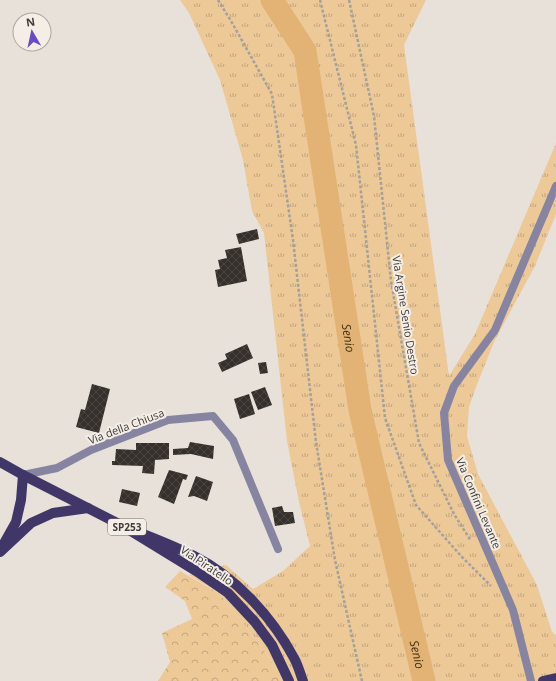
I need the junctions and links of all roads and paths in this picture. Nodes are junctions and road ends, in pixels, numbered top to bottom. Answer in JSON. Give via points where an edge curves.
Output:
{"nodes":[{"id":1,"x":218,"y":0,"type":"edge"},
{"id":2,"x":320,"y":0,"type":"edge"},
{"id":3,"x":349,"y":0,"type":"edge"},
{"id":4,"x":556,"y":186,"type":"edge"},
{"id":5,"x":0,"y":462,"type":"edge"},
{"id":6,"x":23,"y":476,"type":"junction"},
{"id":7,"x":88,"y":508,"type":"junction"},
{"id":8,"x":121,"y":525,"type":"junction"},
{"id":9,"x":474,"y":546,"type":"dead end"},
{"id":10,"x":278,"y":548,"type":"dead end"},
{"id":11,"x":0,"y":551,"type":"edge"},
{"id":12,"x":492,"y":588,"type":"dead end"},
{"id":13,"x":556,"y":678,"type":"edge"},
{"id":14,"x":290,"y":681,"type":"edge"},
{"id":15,"x":303,"y":681,"type":"edge"},
{"id":16,"x":362,"y":681,"type":"edge"},
{"id":17,"x":531,"y":681,"type":"edge"},
{"id":18,"x":543,"y":681,"type":"edge"}],
"edges":[{"from":1,"to":16,"type":"path","via":[[272,94],[293,240],[317,449],[334,560]]},
{"from":2,"to":12,"type":"path","via":[[356,145],[385,418],[416,505]]},
{"from":3,"to":9,"type":"path","name":"Via Argine Senio Destro","via":[[374,116],[391,281],[419,443],[454,514]]},
{"from":4,"to":17,"type":"street","name":"Via Confini Levante","via":[[495,330],[454,386],[444,413],[448,460],[513,610]]},
{"from":5,"to":6,"type":"main road","name":"Via Piratello"},
{"from":6,"to":7,"type":"main road","name":"Via Piratello","number":"SP253"},
{"from":6,"to":10,"type":"street","name":"Via della Chiusa","via":[[58,468],[92,450],[168,420],[213,416],[233,440]]},
{"from":6,"to":11,"type":"main road","via":[[16,522]]},
{"from":7,"to":8,"type":"main road","name":"Via Piratello","number":"SP253"},
{"from":7,"to":11,"type":"main road","via":[[53,513],[31,523]]},
{"from":8,"to":14,"type":"main road","name":"Via Piratello","number":"SP253","via":[[228,593],[272,645]]},
{"from":8,"to":15,"type":"main road","name":"Via Piratello","number":"SP253","via":[[195,556],[229,579],[255,603],[274,626],[294,659]]},
{"from":13,"to":18,"type":"main road"}]}
